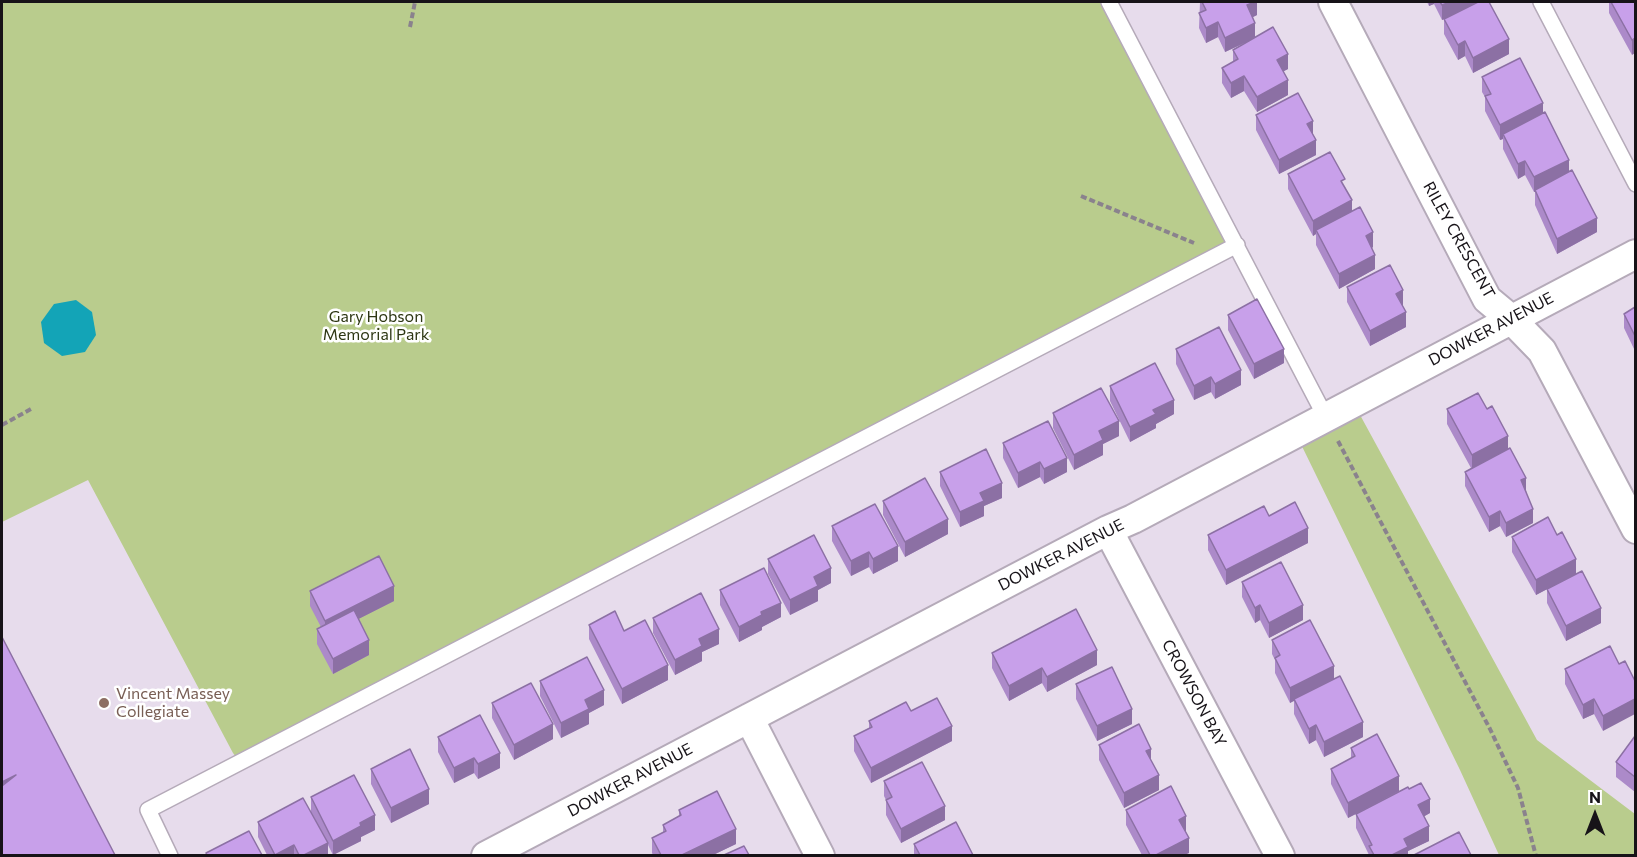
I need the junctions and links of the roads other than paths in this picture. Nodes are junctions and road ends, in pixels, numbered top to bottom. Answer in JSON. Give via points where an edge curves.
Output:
{"nodes":[{"id":1,"x":1109,"y":2,"type":"edge"},
{"id":2,"x":1333,"y":2,"type":"edge"},
{"id":3,"x":1541,"y":2,"type":"edge"},
{"id":4,"x":1635,"y":184,"type":"edge"},
{"id":5,"x":1237,"y":245,"type":"junction"},
{"id":6,"x":1635,"y":254,"type":"edge"},
{"id":7,"x":1511,"y":319,"type":"junction"},
{"id":8,"x":1325,"y":416,"type":"junction"},
{"id":9,"x":1635,"y":529,"type":"edge"},
{"id":10,"x":1108,"y":530,"type":"junction"},
{"id":11,"x":749,"y":718,"type":"junction"},
{"id":12,"x":170,"y":855,"type":"edge"},
{"id":13,"x":486,"y":855,"type":"edge"},
{"id":14,"x":820,"y":855,"type":"edge"},
{"id":15,"x":1280,"y":855,"type":"edge"}],
"edges":[{"from":1,"to":5,"type":"lane"},
{"from":2,"to":7,"type":"street","name":"RILEY CRESCENT","via":[[1487,299]]},
{"from":3,"to":4,"type":"lane"},
{"from":5,"to":8,"type":"lane"},
{"from":5,"to":12,"type":"lane","via":[[148,810]]},
{"from":6,"to":7,"type":"street","name":"DOWKER AVENUE"},
{"from":7,"to":8,"type":"street","name":"DOWKER AVENUE"},
{"from":7,"to":9,"type":"street","name":"RILEY CRESCENT","via":[[1542,351]]},
{"from":8,"to":10,"type":"street","name":"DOWKER AVENUE"},
{"from":10,"to":11,"type":"street","name":"DOWKER AVENUE"},
{"from":10,"to":15,"type":"street","name":"CROWSON BAY"},
{"from":11,"to":13,"type":"street","name":"DOWKER AVENUE"},
{"from":11,"to":14,"type":"street"}]}
